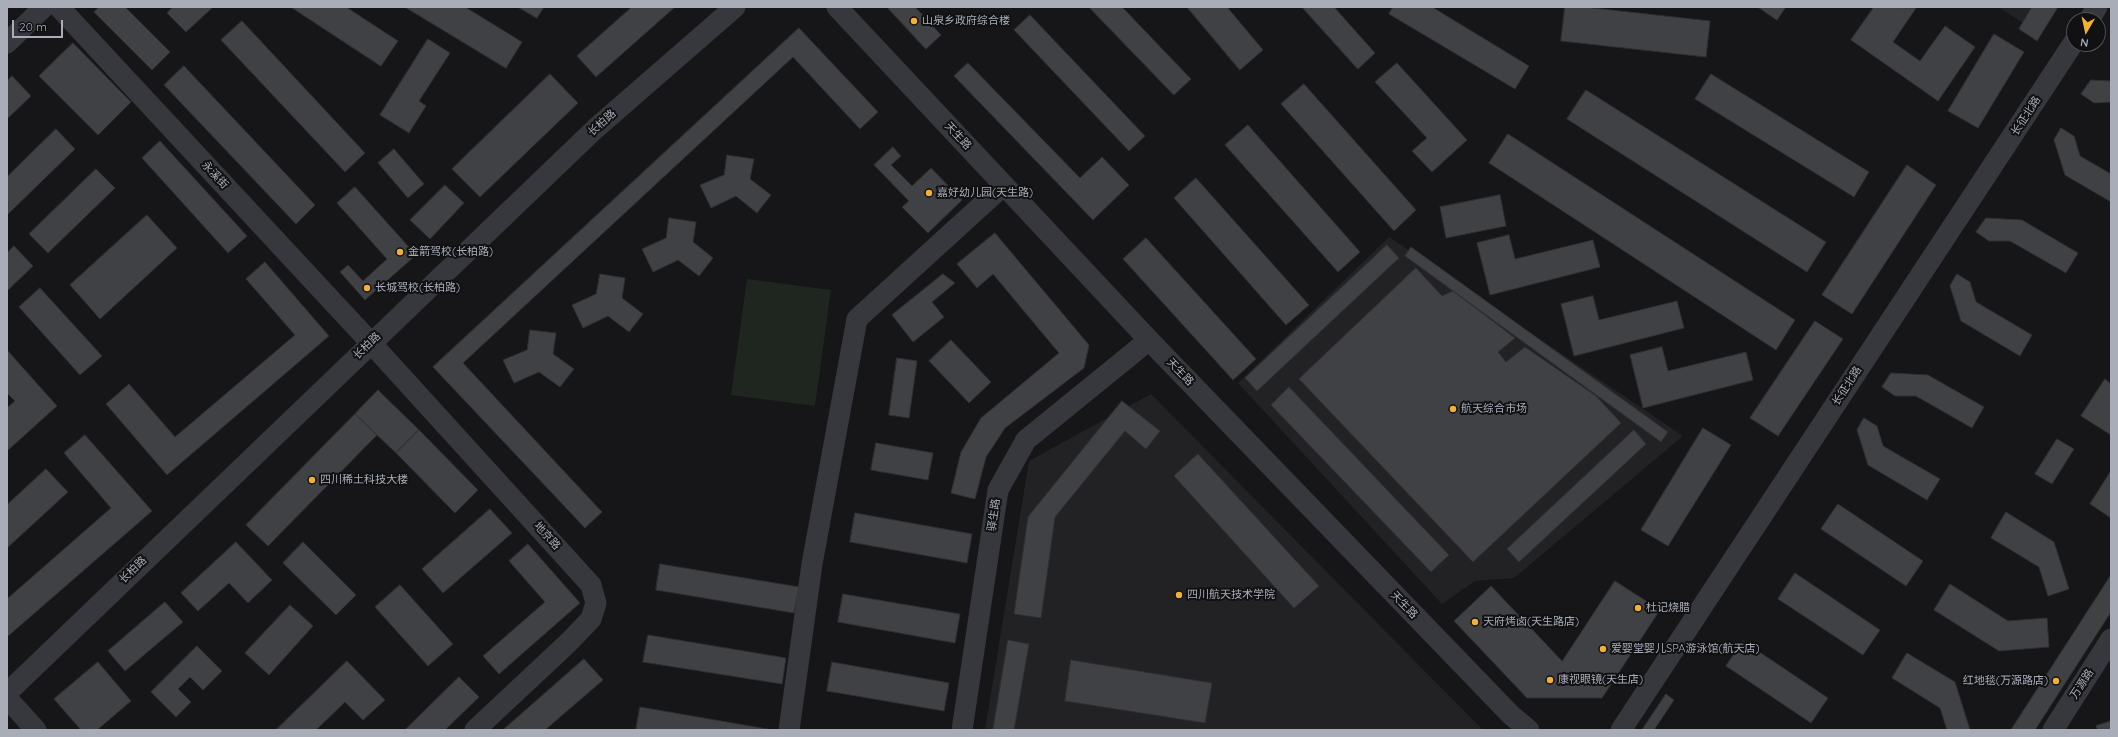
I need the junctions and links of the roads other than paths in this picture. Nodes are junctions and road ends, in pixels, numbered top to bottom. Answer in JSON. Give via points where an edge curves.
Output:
{"nodes":[{"id":1,"x":44,"y":7,"type":"edge"},
{"id":2,"x":59,"y":7,"type":"edge"},
{"id":3,"x":735,"y":7,"type":"edge"},
{"id":4,"x":837,"y":7,"type":"edge"},
{"id":5,"x":7,"y":43,"type":"edge"},
{"id":6,"x":2067,"y":52,"type":"edge"},
{"id":7,"x":1004,"y":185,"type":"junction"},
{"id":8,"x":1149,"y":340,"type":"junction"},
{"id":9,"x":371,"y":343,"type":"junction"},
{"id":10,"x":2111,"y":639,"type":"edge"},
{"id":11,"x":7,"y":693,"type":"edge"},
{"id":12,"x":7,"y":698,"type":"edge"},
{"id":13,"x":36,"y":730,"type":"edge"},
{"id":14,"x":475,"y":730,"type":"edge"},
{"id":15,"x":789,"y":730,"type":"edge"},
{"id":16,"x":962,"y":730,"type":"edge"},
{"id":17,"x":1528,"y":730,"type":"edge"},
{"id":18,"x":1621,"y":730,"type":"edge"},
{"id":19,"x":2053,"y":730,"type":"edge"}],
"edges":[{"from":1,"to":5,"type":"street"},
{"from":2,"to":9,"type":"street","name":"永溪街"},
{"from":3,"to":9,"type":"street","name":"长柏路","via":[[595,129]]},
{"from":4,"to":7,"type":"street","name":"天生路"},
{"from":6,"to":18,"type":"street","name":"长征北路"},
{"from":7,"to":8,"type":"street","name":"天生路"},
{"from":7,"to":15,"type":"street","via":[[857,319],[812,564]]},
{"from":8,"to":16,"type":"street","name":"驿生路","via":[[1026,440],[998,490]]},
{"from":8,"to":17,"type":"street","name":"天生路"},
{"from":9,"to":11,"type":"street","name":"长柏路"},
{"from":9,"to":14,"type":"street","name":"地京路","via":[[591,585],[596,603],[591,619]]},
{"from":10,"to":19,"type":"street","name":"万源路"},
{"from":12,"to":13,"type":"street"}]}
